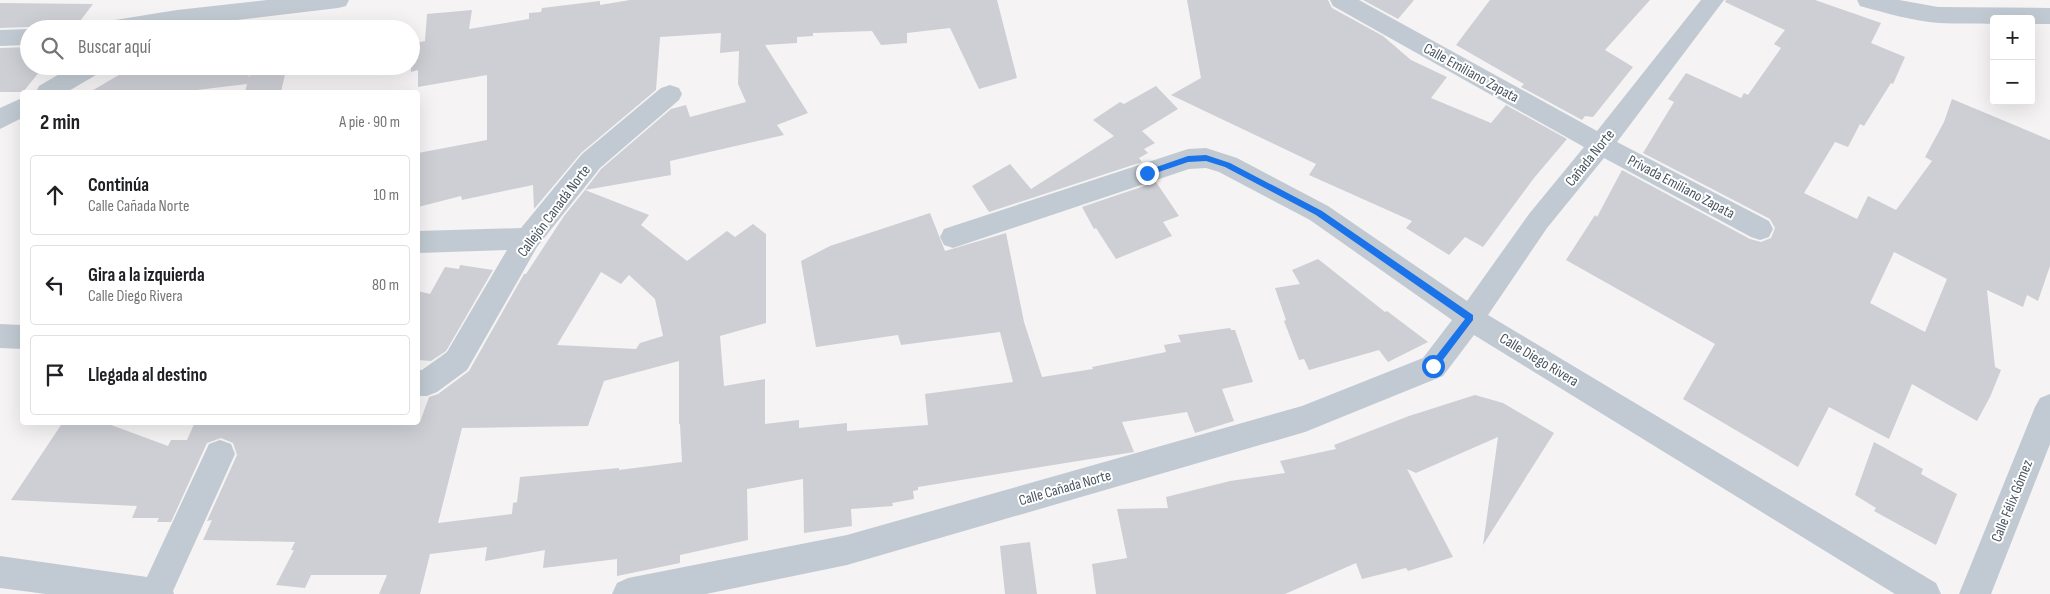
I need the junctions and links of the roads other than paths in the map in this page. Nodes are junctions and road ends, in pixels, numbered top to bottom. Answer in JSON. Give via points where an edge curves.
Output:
{"nodes":[{"id":1,"x":208,"y":0,"type":"edge"},
{"id":2,"x":338,"y":0,"type":"edge"},
{"id":3,"x":1341,"y":0,"type":"edge"},
{"id":4,"x":1713,"y":0,"type":"edge"},
{"id":5,"x":1868,"y":0,"type":"edge"},
{"id":6,"x":2050,"y":16,"type":"edge"},
{"id":7,"x":172,"y":20,"type":"edge"},
{"id":8,"x":189,"y":20,"type":"edge"},
{"id":9,"x":20,"y":37,"type":"edge"},
{"id":10,"x":0,"y":38,"type":"edge"},
{"id":11,"x":77,"y":75,"type":"edge"},
{"id":12,"x":51,"y":90,"type":"edge"},
{"id":13,"x":670,"y":94,"type":"dead end"},
{"id":14,"x":20,"y":108,"type":"edge"},
{"id":15,"x":0,"y":120,"type":"edge"},
{"id":16,"x":1601,"y":145,"type":"junction"},
{"id":17,"x":1760,"y":229,"type":"dead end"},
{"id":18,"x":953,"y":237,"type":"dead end"},
{"id":19,"x":528,"y":239,"type":"junction"},
{"id":20,"x":420,"y":242,"type":"edge"},
{"id":21,"x":1470,"y":318,"type":"junction"},
{"id":22,"x":0,"y":336,"type":"edge"},
{"id":23,"x":20,"y":337,"type":"edge"},
{"id":24,"x":420,"y":383,"type":"edge"},
{"id":25,"x":2050,"y":407,"type":"edge"},
{"id":26,"x":220,"y":454,"type":"dead end"},
{"id":27,"x":0,"y":572,"type":"edge"},
{"id":28,"x":156,"y":594,"type":"edge"},
{"id":29,"x":628,"y":594,"type":"edge"},
{"id":30,"x":1926,"y":594,"type":"edge"},
{"id":31,"x":1975,"y":594,"type":"edge"}],
"edges":[{"from":1,"to":7,"type":"street"},
{"from":2,"to":8,"type":"street"},
{"from":3,"to":16,"type":"street","name":"Calle Emiliano Zapata"},
{"from":4,"to":16,"type":"street","name":"Cañada Norte"},
{"from":5,"to":6,"type":"street","via":[[1938,15]]},
{"from":9,"to":10,"type":"street"},
{"from":11,"to":12,"type":"street"},
{"from":13,"to":19,"type":"street","name":"Callejón Canadá Norte","via":[[591,161]]},
{"from":14,"to":15,"type":"street"},
{"from":16,"to":17,"type":"street","name":"Privada Emiliano Zapata"},
{"from":16,"to":21,"type":"street","name":"Cañada Norte","via":[[1538,221]]},
{"from":18,"to":21,"type":"street","name":"Calle Diego Rivera","via":[[1188,159],[1206,158],[1228,165],[1319,213]]},
{"from":19,"to":20,"type":"street"},
{"from":19,"to":24,"type":"street","name":"Callejón Canadá Norte","via":[[457,361],[427,383]]},
{"from":21,"to":29,"type":"street","name":"Calle Cañada Norte","via":[[1433,366],[1305,419],[846,550]]},
{"from":21,"to":30,"type":"street","name":"Calle Diego Rivera"},
{"from":22,"to":23,"type":"street"},
{"from":25,"to":31,"type":"street","name":"Calle Félix Gómez"},
{"from":26,"to":28,"type":"street"},
{"from":27,"to":28,"type":"street"}]}
